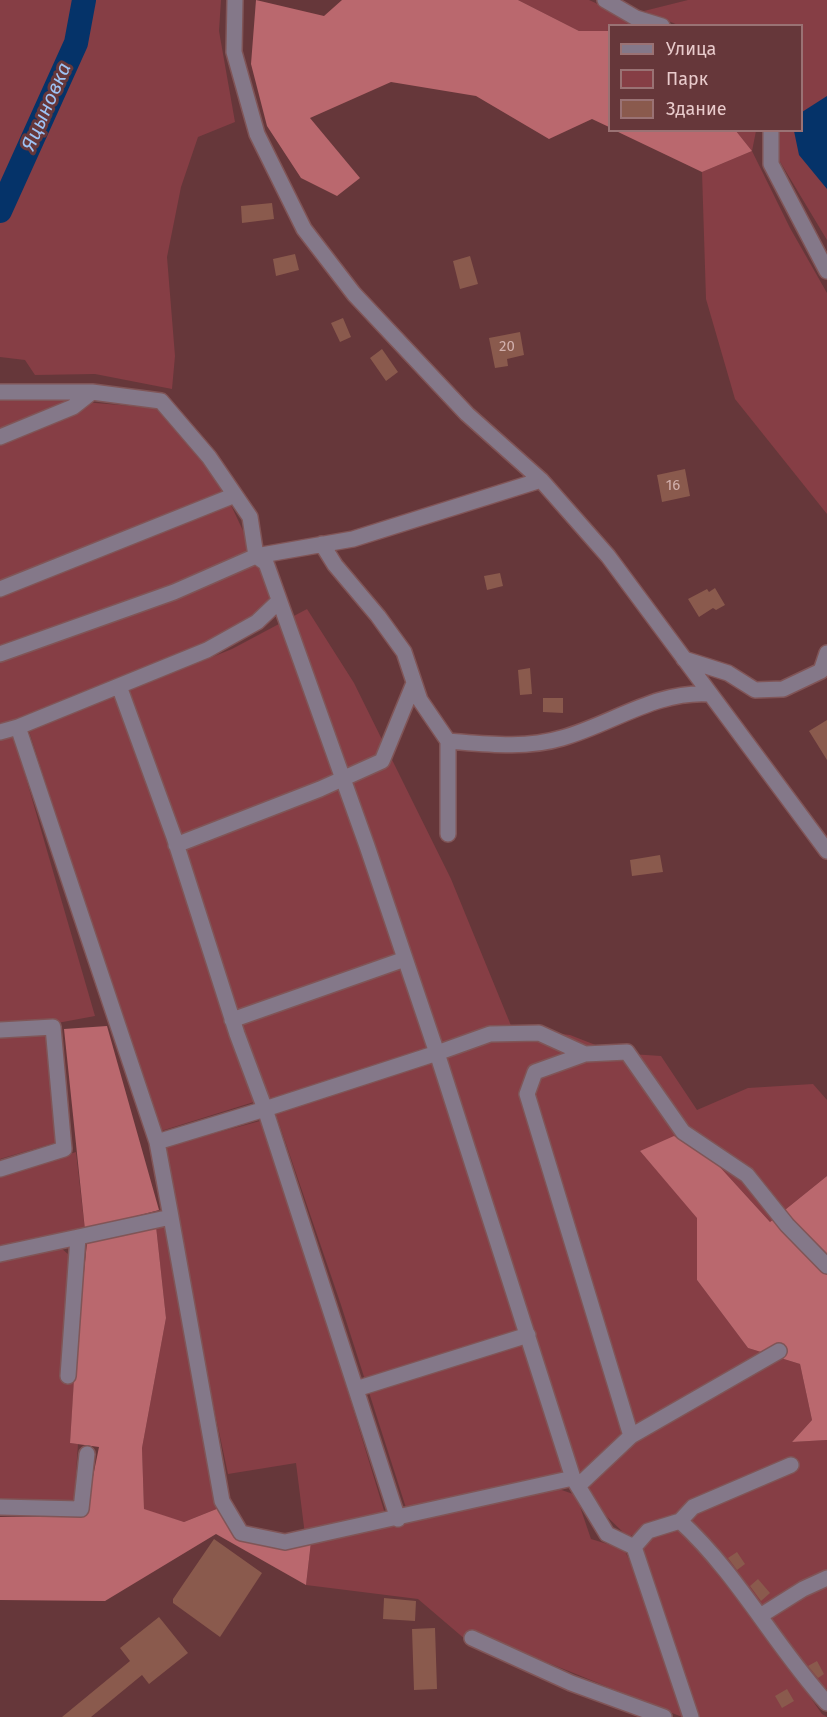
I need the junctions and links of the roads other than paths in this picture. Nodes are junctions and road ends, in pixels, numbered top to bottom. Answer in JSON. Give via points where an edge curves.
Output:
{"nodes":[{"id":1,"x":235,"y":0,"type":"edge"},
{"id":2,"x":605,"y":0,"type":"edge"},
{"id":3,"x":656,"y":24,"type":"edge"},
{"id":4,"x":771,"y":132,"type":"edge"},
{"id":5,"x":827,"y":271,"type":"edge"},
{"id":6,"x":0,"y":392,"type":"edge"},
{"id":7,"x":92,"y":392,"type":"junction"},
{"id":8,"x":0,"y":437,"type":"edge"},
{"id":9,"x":541,"y":480,"type":"junction"},
{"id":10,"x":235,"y":495,"type":"junction"},
{"id":11,"x":322,"y":544,"type":"junction"},
{"id":12,"x":256,"y":556,"type":"junction"},
{"id":13,"x":0,"y":589,"type":"edge"},
{"id":14,"x":279,"y":601,"type":"junction"},
{"id":15,"x":827,"y":653,"type":"edge"},
{"id":16,"x":0,"y":654,"type":"edge"},
{"id":17,"x":684,"y":659,"type":"junction"},
{"id":18,"x":414,"y":683,"type":"junction"},
{"id":19,"x":119,"y":686,"type":"junction"},
{"id":20,"x":710,"y":694,"type":"junction"},
{"id":21,"x":18,"y":727,"type":"junction"},
{"id":22,"x":0,"y":732,"type":"edge"},
{"id":23,"x":448,"y":741,"type":"junction"},
{"id":24,"x":343,"y":779,"type":"junction"},
{"id":25,"x":448,"y":834,"type":"dead end"},
{"id":26,"x":176,"y":845,"type":"junction"},
{"id":27,"x":827,"y":851,"type":"edge"},
{"id":28,"x":405,"y":959,"type":"junction"},
{"id":29,"x":232,"y":1020,"type":"junction"},
{"id":30,"x":0,"y":1030,"type":"edge"},
{"id":31,"x":437,"y":1053,"type":"junction"},
{"id":32,"x":585,"y":1054,"type":"junction"},
{"id":33,"x":265,"y":1109,"type":"junction"},
{"id":34,"x":157,"y":1142,"type":"junction"},
{"id":35,"x":0,"y":1169,"type":"edge"},
{"id":36,"x":171,"y":1216,"type":"junction"},
{"id":37,"x":78,"y":1237,"type":"junction"},
{"id":38,"x":0,"y":1254,"type":"edge"},
{"id":39,"x":827,"y":1266,"type":"edge"},
{"id":40,"x":528,"y":1335,"type":"junction"},
{"id":41,"x":779,"y":1351,"type":"dead end"},
{"id":42,"x":68,"y":1376,"type":"dead end"},
{"id":43,"x":356,"y":1389,"type":"junction"},
{"id":44,"x":631,"y":1436,"type":"junction"},
{"id":45,"x":87,"y":1454,"type":"dead end"},
{"id":46,"x":791,"y":1465,"type":"dead end"},
{"id":47,"x":576,"y":1482,"type":"junction"},
{"id":48,"x":0,"y":1507,"type":"edge"},
{"id":49,"x":398,"y":1519,"type":"junction"},
{"id":50,"x":681,"y":1521,"type":"junction"},
{"id":51,"x":634,"y":1547,"type":"junction"},
{"id":52,"x":827,"y":1578,"type":"edge"},
{"id":53,"x":760,"y":1617,"type":"junction"},
{"id":54,"x":472,"y":1638,"type":"dead end"},
{"id":55,"x":827,"y":1703,"type":"edge"},
{"id":56,"x":663,"y":1717,"type":"edge"},
{"id":57,"x":691,"y":1717,"type":"edge"}],
"edges":[{"from":1,"to":9,"type":"street","via":[[234,52],[257,134],[304,229],[362,303],[467,414]]},
{"from":2,"to":3,"type":"street"},
{"from":4,"to":5,"type":"street","via":[[771,164]]},
{"from":6,"to":7,"type":"street"},
{"from":7,"to":8,"type":"street","via":[[73,407]]},
{"from":7,"to":10,"type":"street","via":[[161,402],[209,457]]},
{"from":9,"to":11,"type":"street","via":[[353,539]]},
{"from":9,"to":17,"type":"street","via":[[608,556]]},
{"from":10,"to":12,"type":"street","via":[[249,516]]},
{"from":10,"to":13,"type":"street"},
{"from":11,"to":12,"type":"street"},
{"from":11,"to":18,"type":"street","via":[[404,652]]},
{"from":12,"to":14,"type":"street","via":[[266,563]]},
{"from":12,"to":16,"type":"street","via":[[174,592]]},
{"from":14,"to":19,"type":"street","via":[[257,622],[207,650]]},
{"from":14,"to":24,"type":"street"},
{"from":15,"to":17,"type":"street","via":[[820,671],[783,689],[755,690],[728,673]]},
{"from":17,"to":20,"type":"street"},
{"from":18,"to":23,"type":"street","via":[[420,700]]},
{"from":18,"to":24,"type":"street","via":[[382,761]]},
{"from":19,"to":21,"type":"street"},
{"from":19,"to":26,"type":"street"},
{"from":20,"to":23,"type":"street","via":[[689,693],[656,701],[561,739],[509,746]]},
{"from":20,"to":27,"type":"street"},
{"from":21,"to":22,"type":"street"},
{"from":21,"to":34,"type":"street"},
{"from":23,"to":25,"type":"street"},
{"from":24,"to":26,"type":"street"},
{"from":24,"to":28,"type":"street"},
{"from":26,"to":29,"type":"street"},
{"from":28,"to":29,"type":"street"},
{"from":28,"to":31,"type":"street"},
{"from":29,"to":33,"type":"street"},
{"from":30,"to":35,"type":"street","via":[[53,1027],[64,1149]]},
{"from":31,"to":32,"type":"street","via":[[490,1034],[539,1033]]},
{"from":31,"to":33,"type":"street"},
{"from":31,"to":40,"type":"street"},
{"from":32,"to":39,"type":"street","via":[[627,1052],[683,1132],[747,1175]]},
{"from":32,"to":44,"type":"street","via":[[535,1072],[527,1094]]},
{"from":33,"to":34,"type":"street"},
{"from":33,"to":43,"type":"street"},
{"from":34,"to":36,"type":"street"},
{"from":36,"to":37,"type":"street"},
{"from":36,"to":49,"type":"street","via":[[222,1501],[241,1533],[285,1542]]},
{"from":37,"to":38,"type":"street"},
{"from":37,"to":42,"type":"street"},
{"from":40,"to":43,"type":"street"},
{"from":40,"to":47,"type":"street"},
{"from":41,"to":44,"type":"street"},
{"from":43,"to":49,"type":"street"},
{"from":44,"to":47,"type":"street"},
{"from":45,"to":48,"type":"street","via":[[81,1509]]},
{"from":46,"to":50,"type":"street","via":[[693,1507]]},
{"from":47,"to":49,"type":"street"},
{"from":47,"to":51,"type":"street","via":[[607,1534]]},
{"from":50,"to":51,"type":"street","via":[[648,1531]]},
{"from":50,"to":53,"type":"street","via":[[702,1541]]},
{"from":51,"to":57,"type":"street"},
{"from":52,"to":53,"type":"street"},
{"from":53,"to":55,"type":"street"},
{"from":54,"to":56,"type":"street","via":[[571,1683]]}]}
